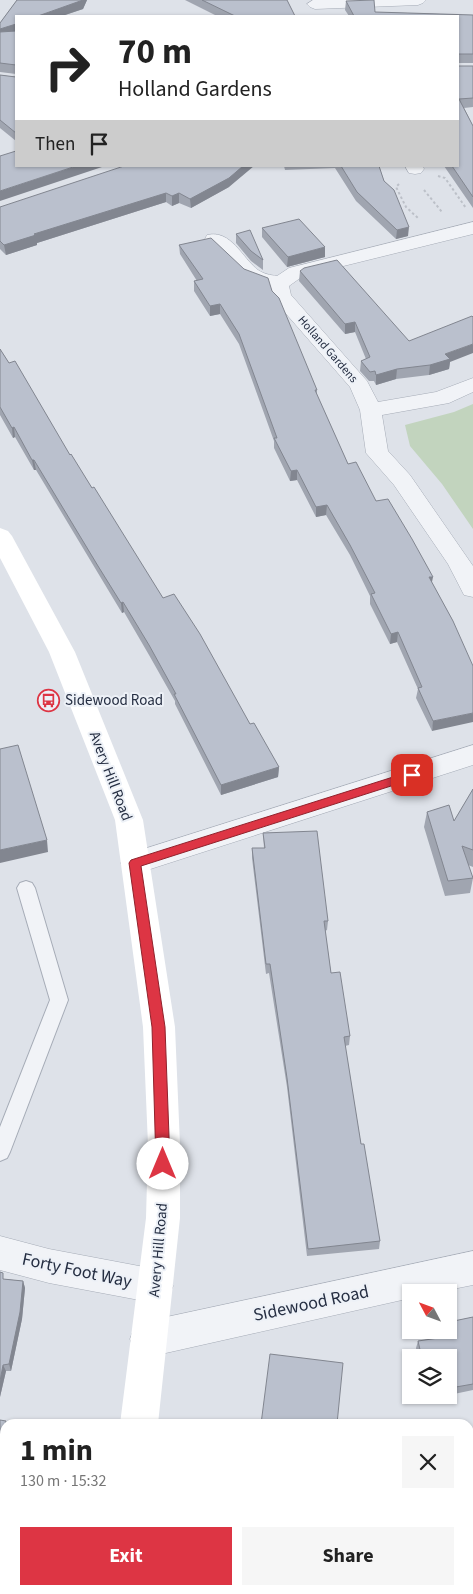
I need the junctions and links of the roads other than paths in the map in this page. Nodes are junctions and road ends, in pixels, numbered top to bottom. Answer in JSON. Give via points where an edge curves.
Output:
{"nodes":[{"id":1,"x":418,"y":0,"type":"edge"},
{"id":2,"x":315,"y":7,"type":"edge"},
{"id":3,"x":467,"y":223,"type":"edge"},
{"id":4,"x":214,"y":239,"type":"edge"},
{"id":5,"x":281,"y":283,"type":"junction"},
{"id":6,"x":473,"y":384,"type":"edge"},
{"id":7,"x":371,"y":410,"type":"junction"},
{"id":8,"x":0,"y":536,"type":"edge"},
{"id":9,"x":473,"y":589,"type":"edge"},
{"id":10,"x":473,"y":755,"type":"edge"},
{"id":11,"x":135,"y":863,"type":"junction"},
{"id":12,"x":26,"y":888,"type":"dead end"},
{"id":13,"x":0,"y":1152,"type":"edge"},
{"id":14,"x":0,"y":1253,"type":"edge"},
{"id":15,"x":473,"y":1268,"type":"edge"},
{"id":16,"x":155,"y":1286,"type":"junction"},
{"id":17,"x":148,"y":1339,"type":"junction"},
{"id":18,"x":140,"y":1419,"type":"edge"}],
"edges":[{"from":1,"to":2,"type":"street"},
{"from":3,"to":5,"type":"street","via":[[296,272]]},
{"from":4,"to":5,"type":"street","via":[[228,247],[245,269],[257,278]]},
{"from":5,"to":7,"type":"street","name":"Holland Gardens","via":[[281,296],[360,385]]},
{"from":6,"to":7,"type":"street","via":[[441,398]]},
{"from":7,"to":9,"type":"street","name":"Holland Gardens","via":[[377,452],[402,480],[459,562]]},
{"from":8,"to":11,"type":"street","name":"Avery Hill Road","via":[[62,652],[129,820]]},
{"from":10,"to":11,"type":"street"},
{"from":11,"to":16,"type":"street","name":"Avery Hill Road","via":[[159,1027],[161,1067],[164,1146],[162,1218]]},
{"from":12,"to":13,"type":"lane","via":[[60,1000]]},
{"from":14,"to":16,"type":"street","name":"Forty Foot Way","via":[[49,1266]]},
{"from":15,"to":17,"type":"street","name":"Sidewood Road"},
{"from":16,"to":17,"type":"street","name":"Avery Hill Road"},
{"from":17,"to":18,"type":"street","name":"Avery Hill Road"}]}
